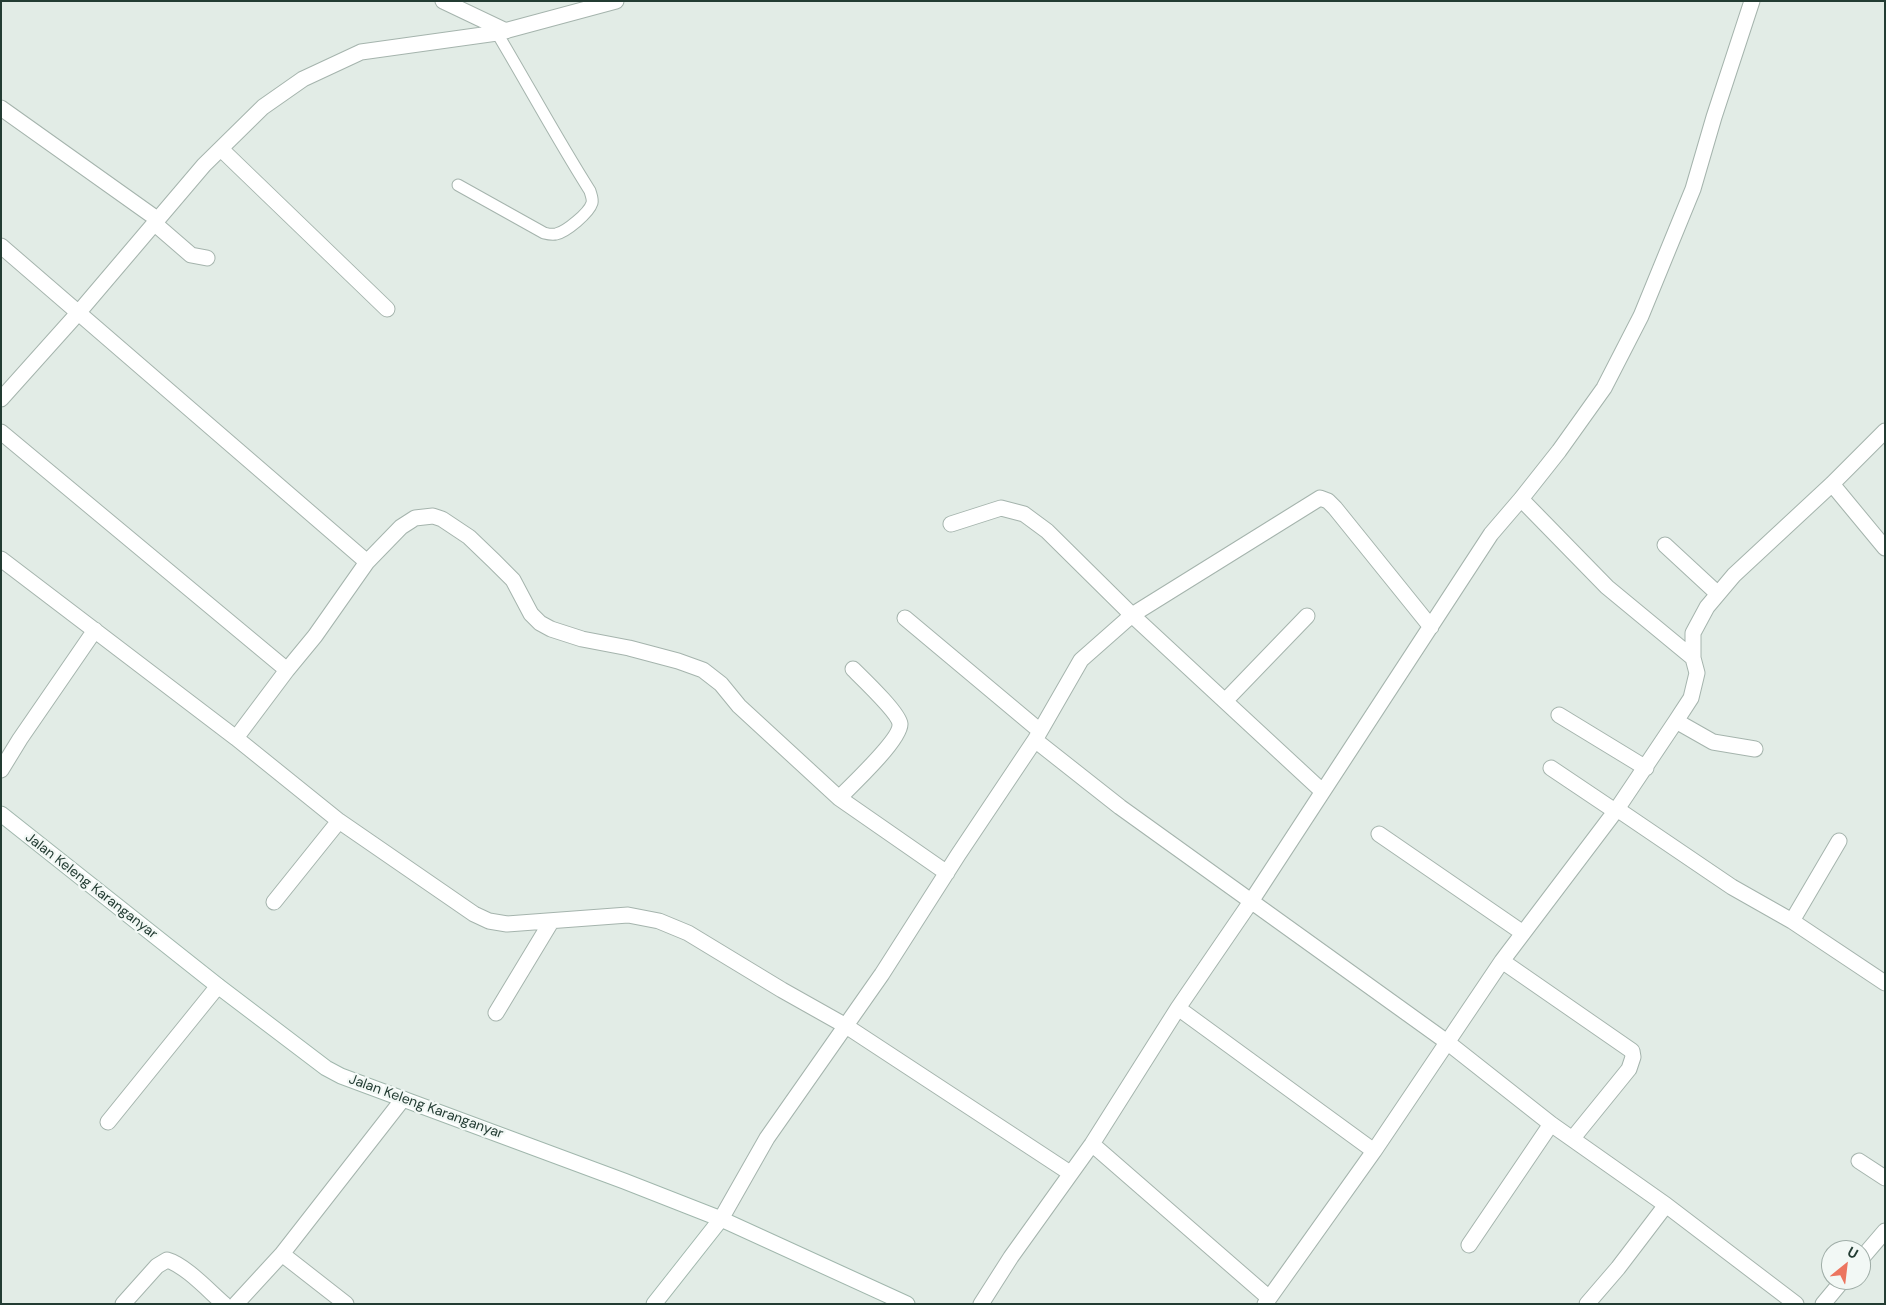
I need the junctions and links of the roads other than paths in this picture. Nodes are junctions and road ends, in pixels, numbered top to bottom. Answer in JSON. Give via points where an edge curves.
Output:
{"nodes":[{"id":1,"x":444,"y":1,"type":"edge"},
{"id":2,"x":616,"y":1,"type":"edge"},
{"id":3,"x":1752,"y":1,"type":"edge"},
{"id":4,"x":502,"y":32,"type":"junction"},
{"id":5,"x":1,"y":108,"type":"edge"},
{"id":6,"x":221,"y":149,"type":"junction"},
{"id":7,"x":458,"y":185,"type":"dead end"},
{"id":8,"x":156,"y":221,"type":"junction"},
{"id":9,"x":1,"y":246,"type":"edge"},
{"id":10,"x":207,"y":258,"type":"dead end"},
{"id":11,"x":387,"y":308,"type":"dead end"},
{"id":12,"x":79,"y":312,"type":"junction"},
{"id":13,"x":1,"y":399,"type":"edge"},
{"id":14,"x":1885,"y":431,"type":"edge"},
{"id":15,"x":1,"y":432,"type":"edge"},
{"id":16,"x":1832,"y":484,"type":"junction"},
{"id":17,"x":1521,"y":499,"type":"junction"},
{"id":18,"x":951,"y":524,"type":"dead end"},
{"id":19,"x":1664,"y":545,"type":"dead end"},
{"id":20,"x":1885,"y":548,"type":"edge"},
{"id":21,"x":1,"y":559,"type":"edge"},
{"id":22,"x":367,"y":562,"type":"junction"},
{"id":23,"x":1718,"y":594,"type":"junction"},
{"id":24,"x":1132,"y":616,"type":"junction"},
{"id":25,"x":1307,"y":616,"type":"dead end"},
{"id":26,"x":905,"y":618,"type":"dead end"},
{"id":27,"x":1431,"y":626,"type":"junction"},
{"id":28,"x":95,"y":630,"type":"junction"},
{"id":29,"x":1693,"y":658,"type":"junction"},
{"id":30,"x":853,"y":669,"type":"dead end"},
{"id":31,"x":287,"y":670,"type":"junction"},
{"id":32,"x":1225,"y":701,"type":"junction"},
{"id":33,"x":1559,"y":715,"type":"dead end"},
{"id":34,"x":1676,"y":722,"type":"junction"},
{"id":35,"x":1037,"y":735,"type":"junction"},
{"id":36,"x":236,"y":738,"type":"junction"},
{"id":37,"x":1754,"y":748,"type":"dead end"},
{"id":38,"x":1551,"y":768,"type":"dead end"},
{"id":39,"x":1646,"y":768,"type":"junction"},
{"id":40,"x":1,"y":770,"type":"edge"},
{"id":41,"x":1322,"y":791,"type":"junction"},
{"id":42,"x":839,"y":798,"type":"junction"},
{"id":43,"x":1616,"y":810,"type":"junction"},
{"id":44,"x":1,"y":814,"type":"edge"},
{"id":45,"x":339,"y":821,"type":"junction"},
{"id":46,"x":1379,"y":834,"type":"dead end"},
{"id":47,"x":1839,"y":841,"type":"dead end"},
{"id":48,"x":947,"y":873,"type":"junction"},
{"id":49,"x":1252,"y":900,"type":"junction"},
{"id":50,"x":274,"y":902,"type":"dead end"},
{"id":51,"x":1792,"y":921,"type":"junction"},
{"id":52,"x":551,"y":922,"type":"junction"},
{"id":53,"x":1522,"y":933,"type":"junction"},
{"id":54,"x":1502,"y":961,"type":"junction"},
{"id":55,"x":1885,"y":983,"type":"edge"},
{"id":56,"x":218,"y":986,"type":"junction"},
{"id":57,"x":1178,"y":1008,"type":"junction"},
{"id":58,"x":496,"y":1013,"type":"dead end"},
{"id":59,"x":846,"y":1026,"type":"junction"},
{"id":60,"x":1447,"y":1042,"type":"junction"},
{"id":61,"x":403,"y":1100,"type":"junction"},
{"id":62,"x":108,"y":1122,"type":"dead end"},
{"id":63,"x":1551,"y":1124,"type":"junction"},
{"id":64,"x":1573,"y":1138,"type":"junction"},
{"id":65,"x":1092,"y":1144,"type":"junction"},
{"id":66,"x":1374,"y":1151,"type":"junction"},
{"id":67,"x":1859,"y":1161,"type":"dead end"},
{"id":68,"x":1070,"y":1172,"type":"junction"},
{"id":69,"x":1885,"y":1178,"type":"edge"},
{"id":70,"x":1666,"y":1205,"type":"junction"},
{"id":71,"x":721,"y":1220,"type":"junction"},
{"id":72,"x":1885,"y":1231,"type":"edge"},
{"id":73,"x":1469,"y":1245,"type":"dead end"},
{"id":74,"x":1871,"y":1247,"type":"edge"},
{"id":75,"x":282,"y":1254,"type":"junction"},
{"id":76,"x":1835,"y":1290,"type":"edge"},
{"id":77,"x":1267,"y":1301,"type":"edge"},
{"id":78,"x":124,"y":1304,"type":"edge"},
{"id":79,"x":224,"y":1304,"type":"edge"},
{"id":80,"x":236,"y":1304,"type":"edge"},
{"id":81,"x":346,"y":1304,"type":"edge"},
{"id":82,"x":654,"y":1304,"type":"edge"},
{"id":83,"x":907,"y":1304,"type":"edge"},
{"id":84,"x":981,"y":1304,"type":"edge"},
{"id":85,"x":1587,"y":1304,"type":"edge"},
{"id":86,"x":1796,"y":1304,"type":"edge"},
{"id":87,"x":1823,"y":1304,"type":"edge"}],
"edges":[{"from":1,"to":4,"type":"street"},
{"from":2,"to":4,"type":"street"},
{"from":3,"to":17,"type":"street","via":[[1685,213],[1641,316],[1604,388]]},
{"from":4,"to":6,"type":"street","via":[[360,52],[303,79],[263,107]]},
{"from":4,"to":7,"type":"lane","via":[[559,142],[590,191],[591,205],[577,221],[553,235]]},
{"from":5,"to":8,"type":"street"},
{"from":6,"to":8,"type":"street"},
{"from":6,"to":11,"type":"street"},
{"from":8,"to":10,"type":"street","via":[[191,255]]},
{"from":8,"to":12,"type":"street"},
{"from":9,"to":12,"type":"street"},
{"from":12,"to":13,"type":"street"},
{"from":12,"to":22,"type":"street"},
{"from":14,"to":16,"type":"street"},
{"from":15,"to":31,"type":"street"},
{"from":16,"to":20,"type":"street"},
{"from":16,"to":23,"type":"street"},
{"from":17,"to":27,"type":"street","via":[[1491,534]]},
{"from":17,"to":29,"type":"street","via":[[1607,587]]},
{"from":18,"to":24,"type":"street","via":[[1001,508],[1024,514],[1047,531]]},
{"from":19,"to":23,"type":"street"},
{"from":21,"to":28,"type":"street"},
{"from":22,"to":31,"type":"street"},
{"from":22,"to":42,"type":"street","via":[[401,527],[416,518],[433,516],[442,519],[469,537],[513,580],[531,614],[540,623],[582,639],[629,648],[703,670]]},
{"from":23,"to":29,"type":"street","via":[[1693,632]]},
{"from":24,"to":27,"type":"street","via":[[1320,498],[1335,508]]},
{"from":24,"to":32,"type":"street"},
{"from":24,"to":35,"type":"street","via":[[1081,660]]},
{"from":25,"to":32,"type":"street"},
{"from":26,"to":35,"type":"street"},
{"from":27,"to":41,"type":"street"},
{"from":28,"to":36,"type":"street"},
{"from":28,"to":40,"type":"street"},
{"from":29,"to":34,"type":"street","via":[[1696,673],[1691,698]]},
{"from":30,"to":42,"type":"street","via":[[896,714],[900,724],[886,750]]},
{"from":31,"to":36,"type":"street"},
{"from":32,"to":41,"type":"street"},
{"from":33,"to":39,"type":"street"},
{"from":34,"to":37,"type":"street","via":[[1713,742]]},
{"from":34,"to":39,"type":"street"},
{"from":35,"to":48,"type":"street"},
{"from":35,"to":49,"type":"street","via":[[1120,807]]},
{"from":36,"to":45,"type":"street"},
{"from":38,"to":43,"type":"street"},
{"from":39,"to":43,"type":"street"},
{"from":41,"to":49,"type":"street"},
{"from":42,"to":48,"type":"street"},
{"from":43,"to":51,"type":"street","via":[[1732,887]]},
{"from":43,"to":53,"type":"street"},
{"from":44,"to":56,"type":"street","name":"Jalan Keleng Karanganyar"},
{"from":45,"to":50,"type":"street"},
{"from":45,"to":52,"type":"street","via":[[488,921],[508,924]]},
{"from":46,"to":53,"type":"street"},
{"from":47,"to":51,"type":"street"},
{"from":48,"to":59,"type":"street"},
{"from":49,"to":57,"type":"street"},
{"from":49,"to":60,"type":"street"},
{"from":51,"to":55,"type":"street"},
{"from":52,"to":58,"type":"street"},
{"from":52,"to":59,"type":"street","via":[[628,915],[659,921],[688,933]]},
{"from":53,"to":54,"type":"street"},
{"from":54,"to":60,"type":"street"},
{"from":54,"to":64,"type":"street","via":[[1632,1051],[1629,1069]]},
{"from":56,"to":61,"type":"street","name":"Jalan Keleng Karanganyar","via":[[326,1068]]},
{"from":56,"to":62,"type":"street"},
{"from":57,"to":65,"type":"street"},
{"from":57,"to":66,"type":"street"},
{"from":59,"to":68,"type":"street"},
{"from":59,"to":71,"type":"street","via":[[767,1138]]},
{"from":60,"to":63,"type":"street"},
{"from":60,"to":66,"type":"street"},
{"from":61,"to":71,"type":"street","name":"Jalan Keleng Karanganyar","via":[[624,1180]]},
{"from":61,"to":75,"type":"street"},
{"from":63,"to":64,"type":"street"},
{"from":63,"to":73,"type":"street"},
{"from":64,"to":70,"type":"street"},
{"from":65,"to":68,"type":"street"},
{"from":65,"to":77,"type":"street"},
{"from":66,"to":77,"type":"street"},
{"from":67,"to":69,"type":"street"},
{"from":68,"to":84,"type":"street"},
{"from":70,"to":85,"type":"street"},
{"from":70,"to":86,"type":"street"},
{"from":71,"to":82,"type":"street"},
{"from":71,"to":83,"type":"street","name":"Jalan Keleng Karanganyar"},
{"from":72,"to":74,"type":"street"},
{"from":75,"to":80,"type":"street"},
{"from":75,"to":81,"type":"street"},
{"from":76,"to":87,"type":"street"},
{"from":78,"to":79,"type":"street","via":[[166,1260],[187,1272]]}]}
